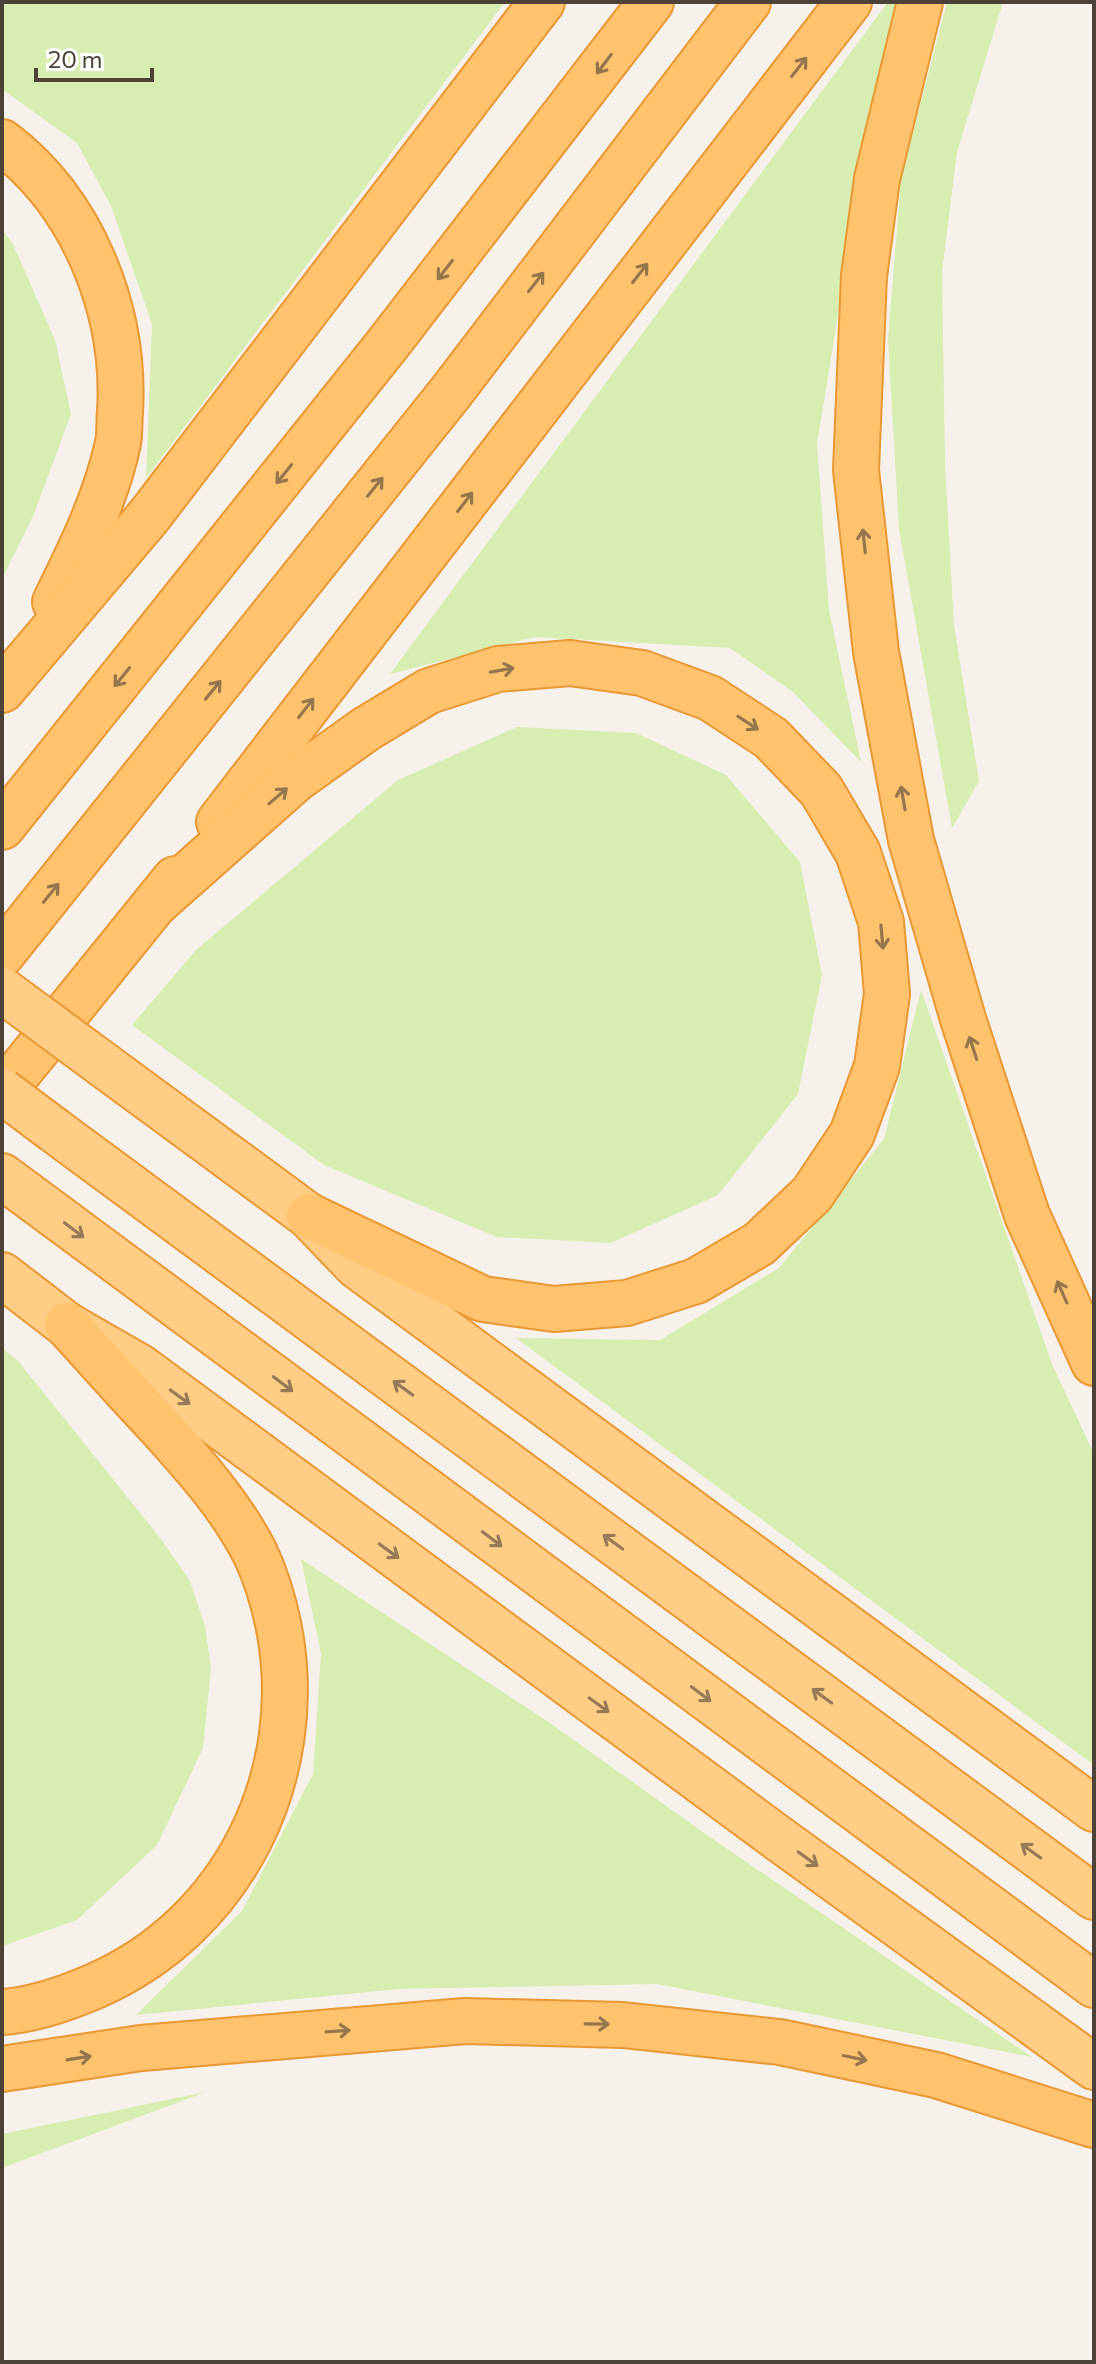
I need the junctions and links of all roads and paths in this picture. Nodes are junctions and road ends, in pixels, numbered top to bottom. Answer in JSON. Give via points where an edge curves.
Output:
{"nodes":[{"id":1,"x":542,"y":2,"type":"edge"},
{"id":2,"x":651,"y":2,"type":"edge"},
{"id":3,"x":748,"y":2,"type":"edge"},
{"id":4,"x":849,"y":2,"type":"edge"},
{"id":5,"x":920,"y":2,"type":"edge"},
{"id":6,"x":2,"y":142,"type":"edge"},
{"id":7,"x":14,"y":675,"type":"edge"},
{"id":8,"x":2,"y":827,"type":"edge"},
{"id":9,"x":156,"y":903,"type":"junction"},
{"id":10,"x":2,"y":954,"type":"edge"},
{"id":11,"x":2,"y":990,"type":"edge"},
{"id":12,"x":2,"y":1092,"type":"edge"},
{"id":13,"x":7,"y":1180,"type":"edge"},
{"id":14,"x":309,"y":1216,"type":"junction"},
{"id":15,"x":2,"y":1275,"type":"edge"},
{"id":16,"x":67,"y":1325,"type":"junction"},
{"id":17,"x":1094,"y":1363,"type":"edge"},
{"id":18,"x":1094,"y":1809,"type":"edge"},
{"id":19,"x":1094,"y":1897,"type":"edge"},
{"id":20,"x":1094,"y":1985,"type":"edge"},
{"id":21,"x":2,"y":2012,"type":"edge"},
{"id":22,"x":1094,"y":2067,"type":"edge"},
{"id":23,"x":2,"y":2069,"type":"edge"},
{"id":24,"x":1094,"y":2125,"type":"edge"}],
"edges":[{"from":1,"to":7,"type":"highway","via":[[149,516]]},
{"from":2,"to":8,"type":"highway","one_way":true,"via":[[387,345]]},
{"from":10,"to":3,"type":"highway","one_way":true,"via":[[451,392]]},
{"from":9,"to":4,"type":"highway","one_way":true},
{"from":17,"to":5,"type":"highway","one_way":true,"via":[[1027,1215],[963,1019],[911,840],[876,652],[856,470],[864,276],[877,179]]},
{"from":6,"to":7,"type":"highway","via":[[60,201],[92,256],[113,316],[122,378],[118,441],[101,500]]},
{"from":9,"to":12,"type":"highway"},
{"from":9,"to":14,"type":"highway","one_way":true,"via":[[296,779],[429,691],[498,669],[570,663],[642,673],[710,698],[771,738],[821,790],[858,853],[881,922],[887,994],[877,1066],[852,1134],[812,1194],[759,1244],[696,1281],[627,1303],[554,1309],[483,1299]]},
{"from":11,"to":14,"type":"highway","bridge":true},
{"from":19,"to":12,"type":"highway","one_way":true,"bridge":true},
{"from":13,"to":20,"type":"highway","one_way":true},
{"from":14,"to":18,"type":"highway","via":[[357,1266]]},
{"from":15,"to":16,"type":"highway"},
{"from":16,"to":21,"type":"highway","via":[[195,1466],[229,1508],[256,1555],[275,1607],[285,1660],[286,1714],[277,1767],[260,1819],[235,1867],[202,1910],[162,1947],[116,1976],[67,1998]]},
{"from":16,"to":22,"type":"highway","one_way":true,"via":[[140,1367]]},
{"from":23,"to":24,"type":"highway","one_way":true,"via":[[141,2048],[465,2021],[623,2025],[780,2042],[936,2075]]}]}
